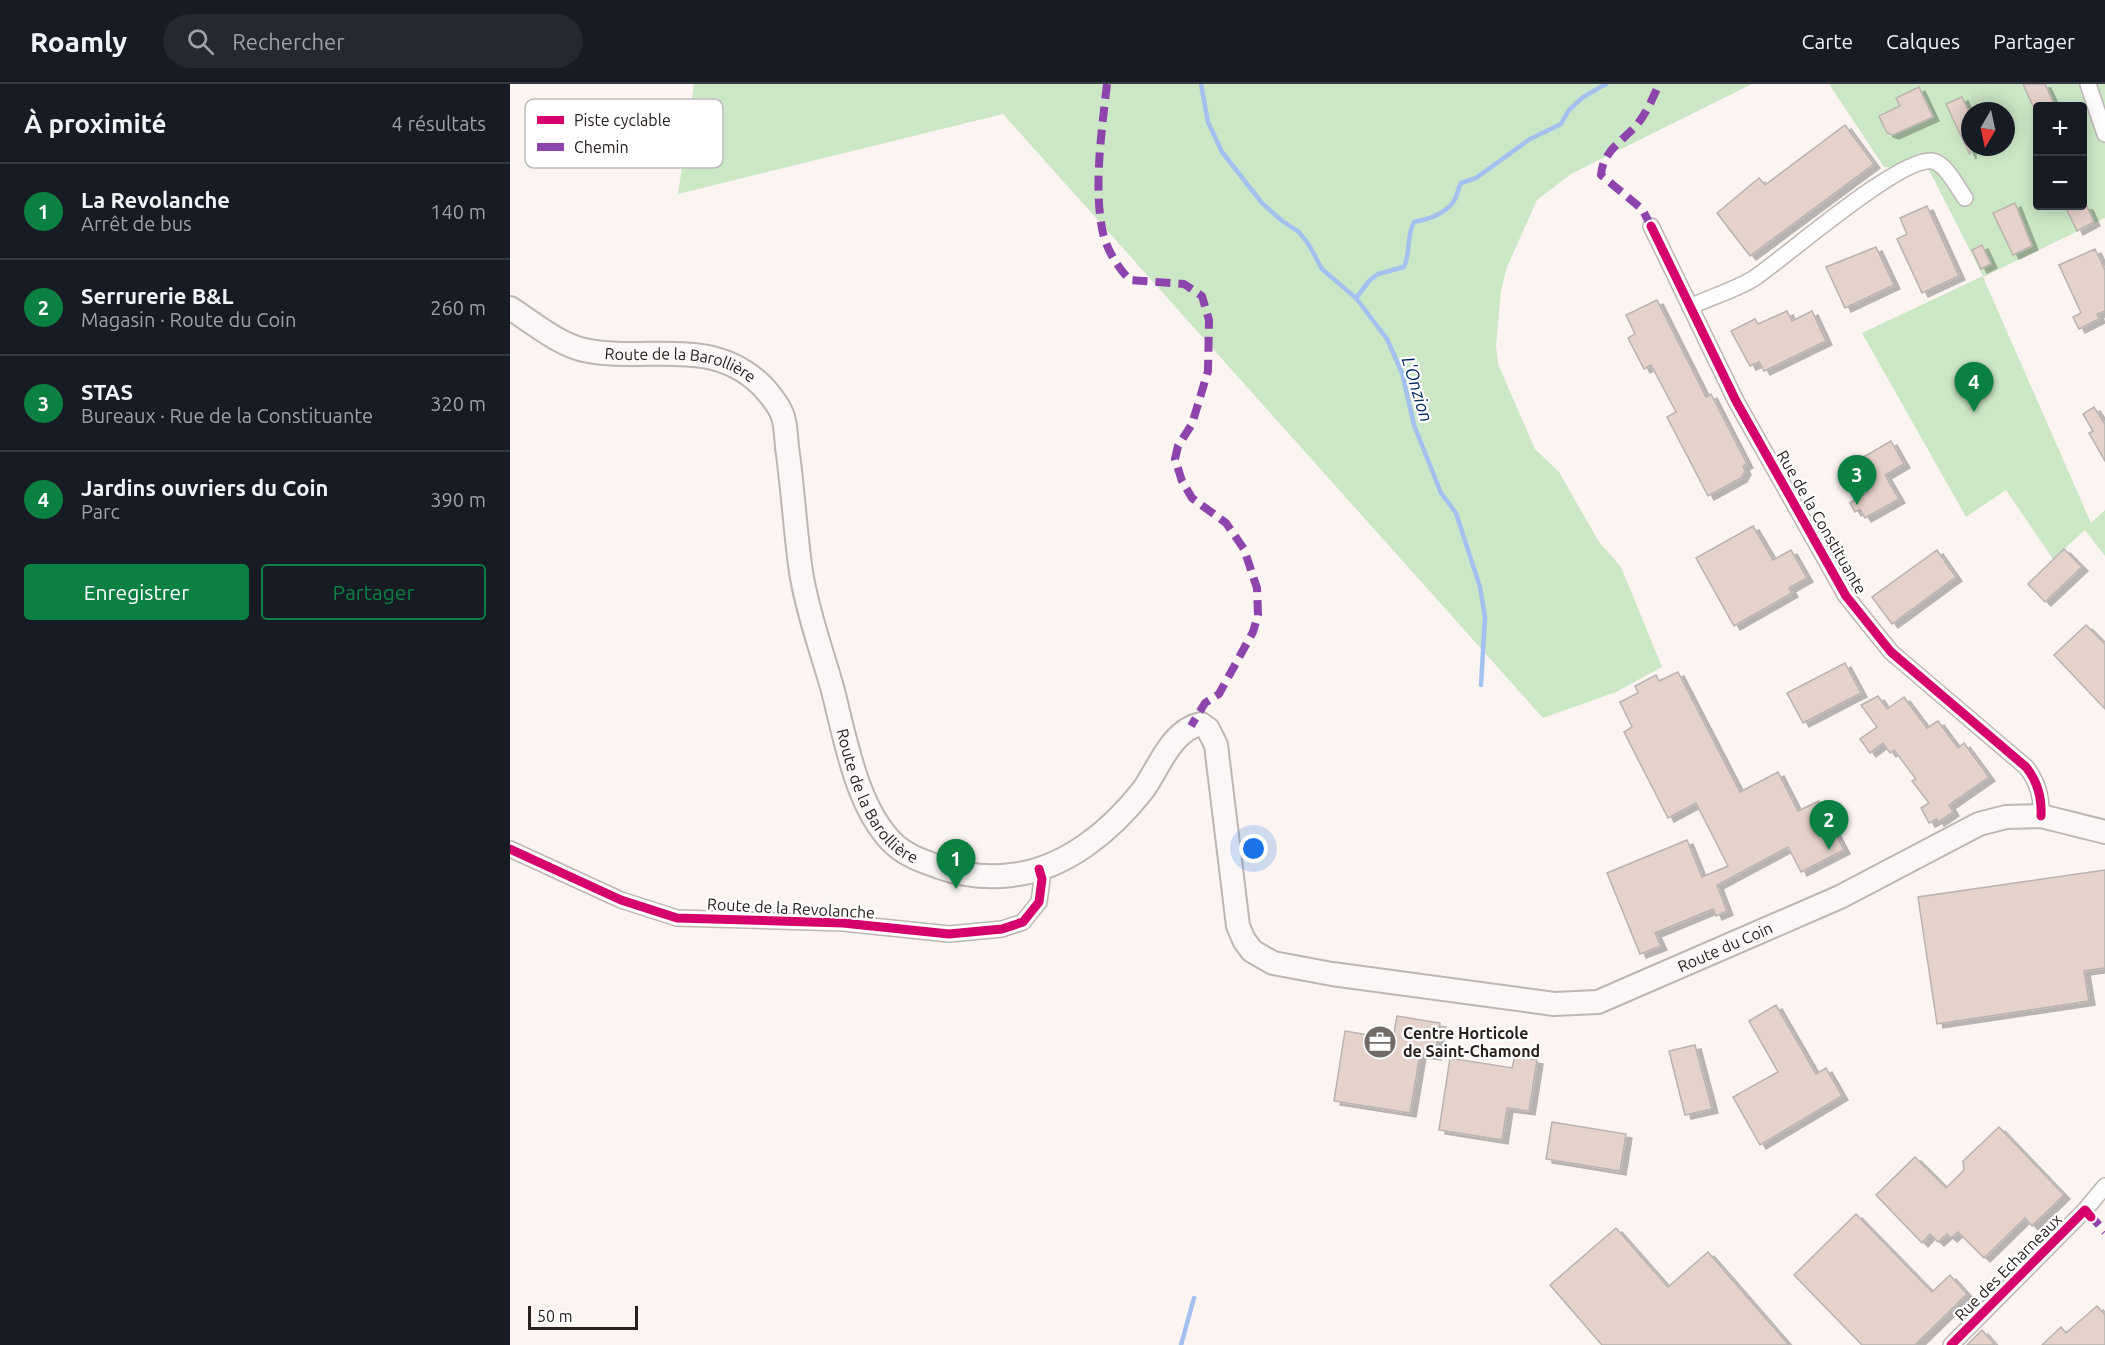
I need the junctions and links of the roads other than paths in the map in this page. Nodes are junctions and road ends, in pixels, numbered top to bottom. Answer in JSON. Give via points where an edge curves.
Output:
{"nodes":[{"id":1,"x":2088,"y":84,"type":"edge"},
{"id":2,"x":2105,"y":134,"type":"edge"},
{"id":3,"x":1965,"y":198,"type":"dead end"},
{"id":4,"x":1652,"y":226,"type":"dead end"},
{"id":5,"x":1690,"y":307,"type":"junction"},
{"id":6,"x":510,"y":308,"type":"edge"},
{"id":7,"x":2040,"y":816,"type":"junction"},
{"id":8,"x":2105,"y":832,"type":"edge"},
{"id":9,"x":510,"y":849,"type":"edge"},
{"id":10,"x":1039,"y":869,"type":"junction"},
{"id":11,"x":1327,"y":974,"type":"joint"},
{"id":12,"x":2105,"y":1186,"type":"edge"},
{"id":13,"x":1952,"y":1345,"type":"edge"}],
"edges":[{"from":1,"to":2,"type":"street"},
{"from":3,"to":5,"type":"street","via":[[1938,163],[1917,163],[1886,180],[1752,279]]},
{"from":4,"to":5,"type":"street","name":"Rue de la Constituante"},
{"from":5,"to":7,"type":"street","name":"Rue de la Constituante","via":[[1736,401],[1846,596],[1891,652],[2026,767],[2039,789]]},
{"from":6,"to":10,"type":"main road","name":"Route de la Barollière","via":[[582,350],[726,360],[759,383],[782,414],[801,574],[852,762],[879,825],[895,844],[915,858],[946,869],[984,876]]},
{"from":7,"to":8,"type":"main road","name":"Route du Coin"},
{"from":7,"to":11,"type":"main road","name":"Route du Coin","via":[[2006,817],[1979,824],[1840,897],[1598,1002],[1554,1004]]},
{"from":9,"to":10,"type":"street","name":"Route de la Revolanche","via":[[621,900],[677,918],[843,923],[949,934],[1002,929],[1023,922],[1039,902]]},
{"from":10,"to":11,"type":"main road","name":"Route de la Barollière","via":[[1066,857],[1114,823],[1144,788],[1176,739],[1191,726],[1201,724],[1216,745],[1238,926],[1244,940],[1261,958],[1273,963]]},
{"from":12,"to":13,"type":"street","name":"Rue des Echarneaux"}]}
